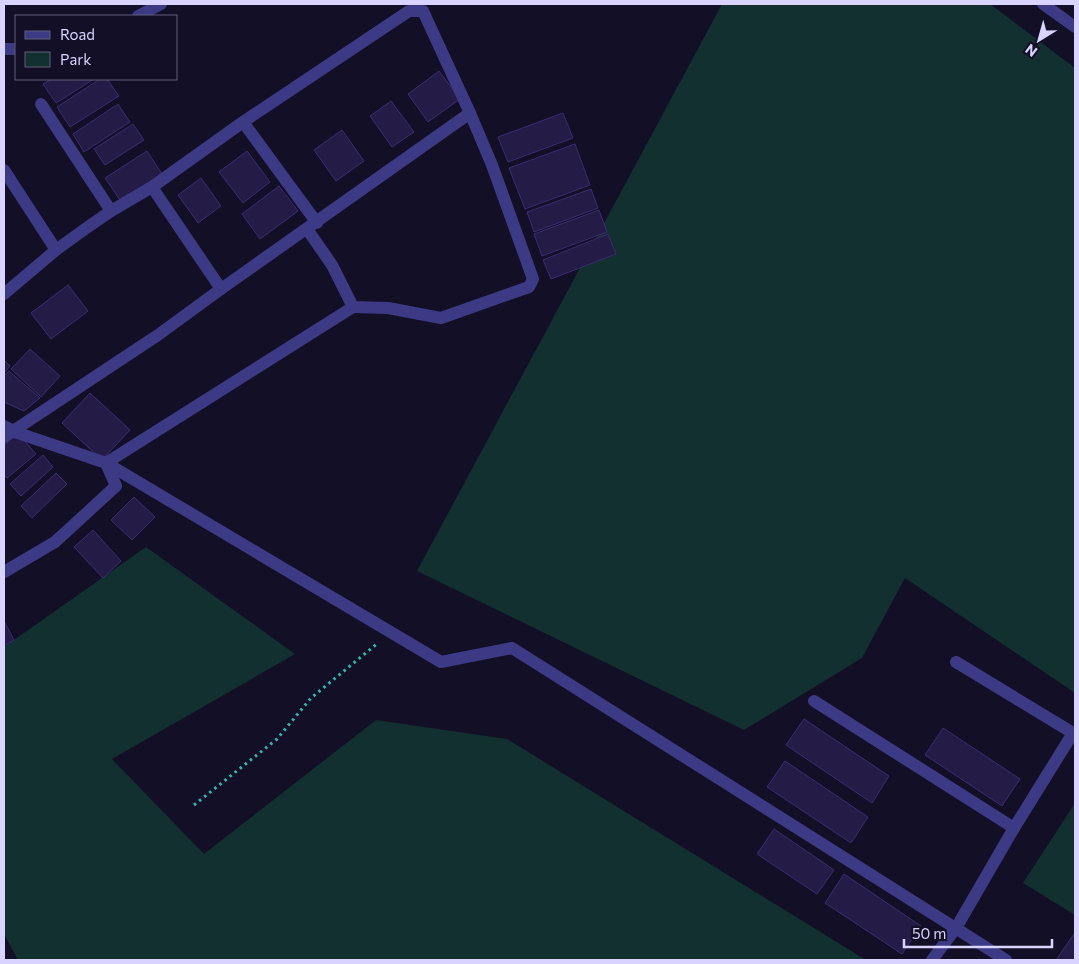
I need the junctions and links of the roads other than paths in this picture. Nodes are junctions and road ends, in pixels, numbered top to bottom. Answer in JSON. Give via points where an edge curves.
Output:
{"nodes":[{"id":1,"x":161,"y":4,"type":"edge"},
{"id":2,"x":1043,"y":4,"type":"edge"},
{"id":3,"x":140,"y":15,"type":"edge"},
{"id":4,"x":1075,"y":27,"type":"edge"},
{"id":5,"x":41,"y":104,"type":"dead end"},
{"id":6,"x":470,"y":113,"type":"junction"},
{"id":7,"x":243,"y":122,"type":"junction"},
{"id":8,"x":4,"y":170,"type":"edge"},
{"id":9,"x":152,"y":187,"type":"junction"},
{"id":10,"x":111,"y":211,"type":"junction"},
{"id":11,"x":312,"y":226,"type":"junction"},
{"id":12,"x":56,"y":250,"type":"junction"},
{"id":13,"x":221,"y":289,"type":"junction"},
{"id":14,"x":4,"y":294,"type":"edge"},
{"id":15,"x":354,"y":307,"type":"junction"},
{"id":16,"x":7,"y":432,"type":"edge"},
{"id":17,"x":106,"y":463,"type":"junction"},
{"id":18,"x":4,"y":572,"type":"edge"},
{"id":19,"x":956,"y":662,"type":"dead end"},
{"id":20,"x":814,"y":702,"type":"dead end"},
{"id":21,"x":1014,"y":828,"type":"junction"},
{"id":22,"x":956,"y":928,"type":"junction"},
{"id":23,"x":932,"y":960,"type":"edge"},
{"id":24,"x":1006,"y":960,"type":"edge"}],
"edges":[{"from":1,"to":3,"type":"street"},
{"from":2,"to":4,"type":"street"},
{"from":5,"to":10,"type":"street"},
{"from":6,"to":7,"type":"street","via":[[423,11],[409,11]]},
{"from":6,"to":11,"type":"street"},
{"from":6,"to":15,"type":"street","via":[[533,278],[529,288],[440,318],[388,308]]},
{"from":7,"to":9,"type":"street"},
{"from":7,"to":11,"type":"street"},
{"from":8,"to":12,"type":"street"},
{"from":9,"to":10,"type":"street"},
{"from":9,"to":13,"type":"street"},
{"from":10,"to":12,"type":"street"},
{"from":11,"to":13,"type":"street"},
{"from":11,"to":15,"type":"street"},
{"from":12,"to":14,"type":"street"},
{"from":13,"to":16,"type":"street","via":[[158,336]]},
{"from":15,"to":17,"type":"street"},
{"from":16,"to":17,"type":"street"},
{"from":17,"to":18,"type":"street","via":[[116,486],[55,542]]},
{"from":17,"to":22,"type":"street","via":[[441,662],[512,648]]},
{"from":19,"to":21,"type":"street","via":[[1073,733]]},
{"from":20,"to":21,"type":"street"},
{"from":21,"to":22,"type":"street"},
{"from":22,"to":23,"type":"street"},
{"from":22,"to":24,"type":"street"}]}
